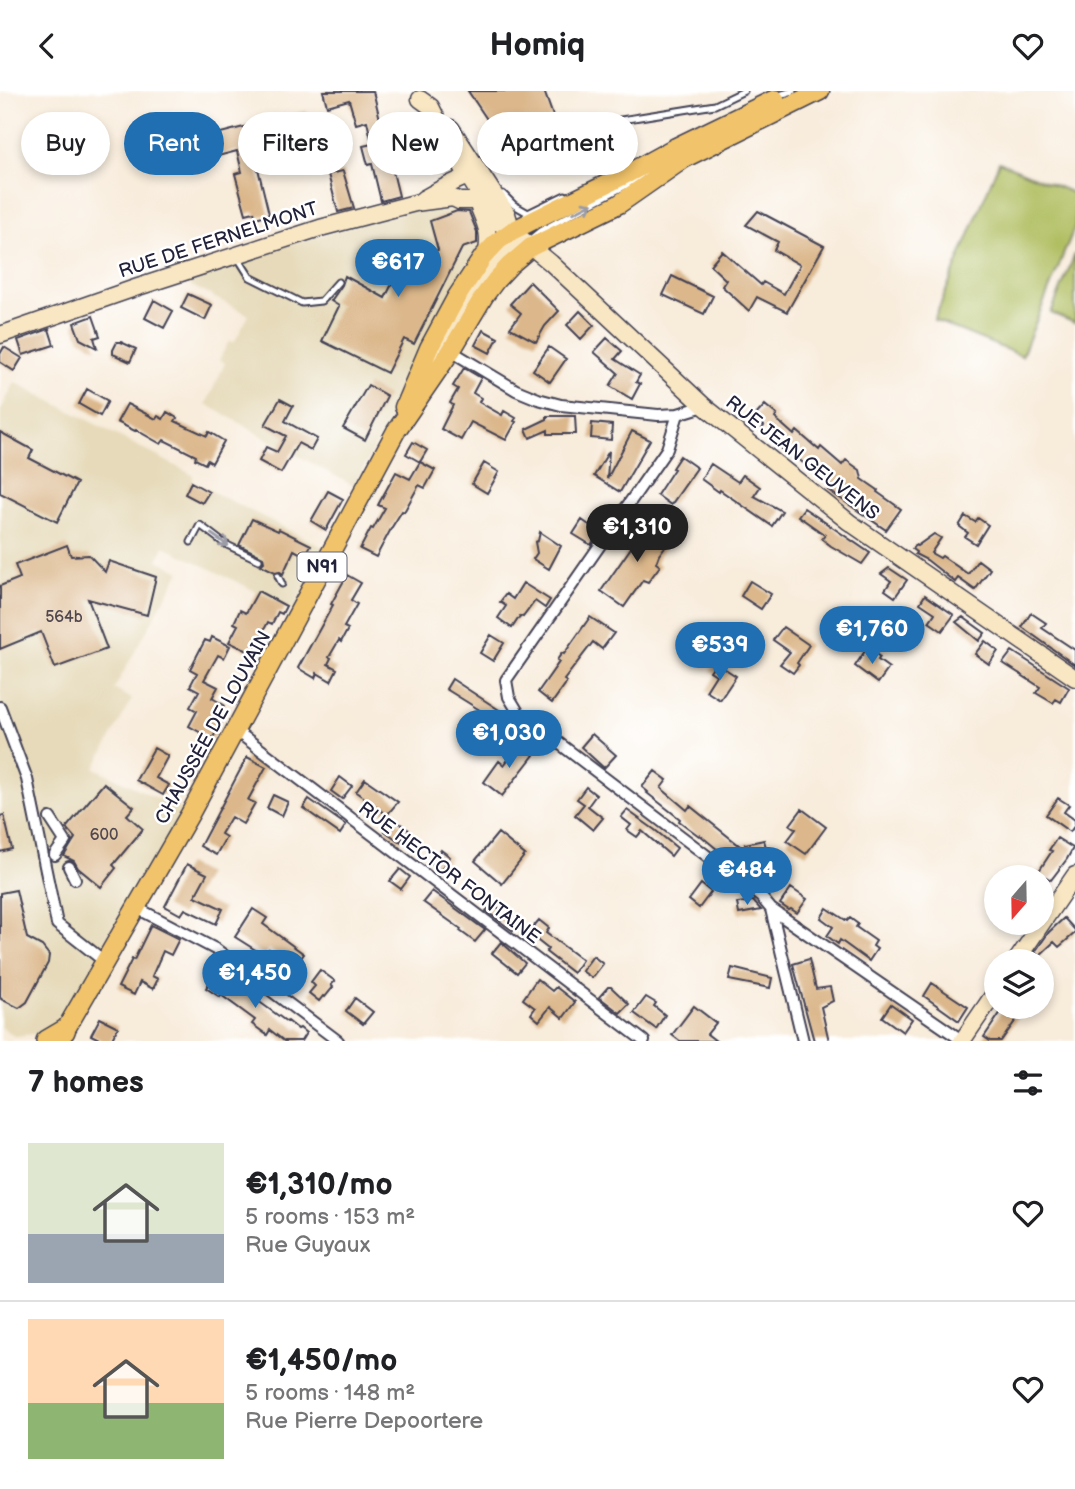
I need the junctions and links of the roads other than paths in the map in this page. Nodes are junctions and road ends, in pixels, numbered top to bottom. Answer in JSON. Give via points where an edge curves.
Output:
{"nodes":[{"id":1,"x":744,"y":91,"type":"edge"},
{"id":2,"x":793,"y":91,"type":"edge"},
{"id":3,"x":807,"y":91,"type":"edge"},
{"id":4,"x":820,"y":91,"type":"edge"},
{"id":5,"x":420,"y":94,"type":"edge"},
{"id":6,"x":435,"y":112,"type":"edge"},
{"id":7,"x":638,"y":117,"type":"edge"},
{"id":8,"x":463,"y":146,"type":"edge"},
{"id":9,"x":463,"y":147,"type":"edge"},
{"id":10,"x":463,"y":156,"type":"edge"},
{"id":11,"x":638,"y":160,"type":"dead end"},
{"id":12,"x":464,"y":175,"type":"junction"},
{"id":13,"x":567,"y":194,"type":"dead end"},
{"id":14,"x":453,"y":198,"type":"junction"},
{"id":15,"x":478,"y":199,"type":"junction"},
{"id":16,"x":415,"y":204,"type":"junction"},
{"id":17,"x":501,"y":205,"type":"junction"},
{"id":18,"x":528,"y":213,"type":"junction"},
{"id":19,"x":523,"y":240,"type":"junction"},
{"id":20,"x":487,"y":252,"type":"junction"},
{"id":21,"x":237,"y":255,"type":"junction"},
{"id":22,"x":338,"y":282,"type":"dead end"},
{"id":23,"x":0,"y":335,"type":"edge"},
{"id":24,"x":451,"y":351,"type":"junction"},
{"id":25,"x":704,"y":406,"type":"junction"},
{"id":26,"x":678,"y":414,"type":"junction"},
{"id":27,"x":396,"y":431,"type":"junction"},
{"id":28,"x":191,"y":542,"type":"dead end"},
{"id":29,"x":260,"y":560,"type":"dead end"},
{"id":30,"x":278,"y":576,"type":"dead end"},
{"id":31,"x":282,"y":584,"type":"dead end"},
{"id":32,"x":1075,"y":678,"type":"edge"},
{"id":33,"x":0,"y":707,"type":"edge"},
{"id":34,"x":235,"y":730,"type":"junction"},
{"id":35,"x":50,"y":818,"type":"dead end"},
{"id":36,"x":55,"y":855,"type":"dead end"},
{"id":37,"x":69,"y":867,"type":"dead end"},
{"id":38,"x":1075,"y":875,"type":"edge"},
{"id":39,"x":75,"y":879,"type":"dead end"},
{"id":40,"x":135,"y":907,"type":"junction"},
{"id":41,"x":771,"y":909,"type":"junction"},
{"id":42,"x":1024,"y":949,"type":"edge"},
{"id":43,"x":104,"y":961,"type":"junction"},
{"id":44,"x":984,"y":1009,"type":"edge"},
{"id":45,"x":57,"y":1038,"type":"edge"},
{"id":46,"x":338,"y":1041,"type":"edge"},
{"id":47,"x":644,"y":1041,"type":"edge"},
{"id":48,"x":803,"y":1041,"type":"edge"},
{"id":49,"x":962,"y":1041,"type":"edge"}],
"edges":[{"from":1,"to":7,"type":"lane","via":[[715,104]]},
{"from":2,"to":11,"type":"lane","via":[[763,99]]},
{"from":2,"to":19,"type":"main road","name":"CHAUSSÉE DE LOUVAIN","number":"N91","via":[[548,213]]},
{"from":19,"to":3,"type":"lane","name":"CHAUSSÉE DE LOUVAIN","number":"N91","one_way":true,"via":[[704,141]]},
{"from":4,"to":19,"type":"main road","name":"CHAUSSÉE DE LOUVAIN","number":"N91","via":[[685,158],[619,204]]},
{"from":5,"to":6,"type":"street"},
{"from":5,"to":12,"type":"street","via":[[443,147]]},
{"from":8,"to":18,"type":"lane","via":[[475,154],[505,197]]},
{"from":9,"to":17,"type":"street"},
{"from":10,"to":12,"type":"street"},
{"from":12,"to":14,"type":"street"},
{"from":12,"to":15,"type":"street"},
{"from":12,"to":16,"type":"street"},
{"from":12,"to":17,"type":"street","via":[[474,174],[488,197]]},
{"from":13,"to":18,"type":"lane"},
{"from":14,"to":15,"type":"street","name":"RUE DE FERNELMONT"},
{"from":14,"to":16,"type":"street","name":"RUE DE FERNELMONT"},
{"from":15,"to":19,"type":"street","name":"RUE JEAN GEUVENS","via":[[496,221]]},
{"from":15,"to":20,"type":"street","via":[[488,230]]},
{"from":16,"to":21,"type":"street","name":"RUE DE FERNELMONT"},
{"from":17,"to":19,"type":"street"},
{"from":18,"to":19,"type":"lane"},
{"from":19,"to":20,"type":"main road","name":"CHAUSSÉE DE LOUVAIN","number":"N91"},
{"from":19,"to":24,"type":"main road","name":"CHAUSSÉE DE LOUVAIN","number":"N91"},
{"from":19,"to":25,"type":"street","name":"RUE JEAN GEUVENS"},
{"from":19,"to":27,"type":"street","via":[[514,244],[475,289]]},
{"from":20,"to":27,"type":"main road","name":"CHAUSSÉE DE LOUVAIN","number":"N91","via":[[429,348]]},
{"from":21,"to":22,"type":"lane","via":[[250,277],[302,303],[321,301]]},
{"from":21,"to":23,"type":"street","name":"RUE DE FERNELMONT"},
{"from":24,"to":26,"type":"street","via":[[538,400]]},
{"from":24,"to":27,"type":"main road","name":"CHAUSSÉE DE LOUVAIN","number":"N91"},
{"from":25,"to":26,"type":"street"},
{"from":25,"to":32,"type":"street","name":"RUE JEAN GEUVENS","via":[[849,521]]},
{"from":26,"to":41,"type":"street","via":[[667,449],[506,680],[509,697],[518,712]]},
{"from":27,"to":34,"type":"main road","name":"CHAUSSÉE DE LOUVAIN","number":"N91"},
{"from":28,"to":29,"type":"lane","one_way":true,"via":[[200,525],[225,544]]},
{"from":30,"to":31,"type":"lane"},
{"from":33,"to":43,"type":"street","via":[[27,779],[57,923]]},
{"from":34,"to":40,"type":"main road","name":"CHAUSSÉE DE LOUVAIN","number":"N91"},
{"from":34,"to":47,"type":"street","name":"RUE HECTOR FONTAINE"},
{"from":35,"to":36,"type":"street","via":[[65,841]]},
{"from":37,"to":39,"type":"street"},
{"from":38,"to":42,"type":"street"},
{"from":40,"to":43,"type":"main road","name":"CHAUSSÉE DE LOUVAIN","number":"N91"},
{"from":40,"to":46,"type":"street","via":[[217,950]]},
{"from":41,"to":48,"type":"street"},
{"from":41,"to":49,"type":"street"},
{"from":43,"to":45,"type":"main road","name":"CHAUSSÉE DE LOUVAIN","number":"N91"},
{"from":44,"to":49,"type":"street"}]}
